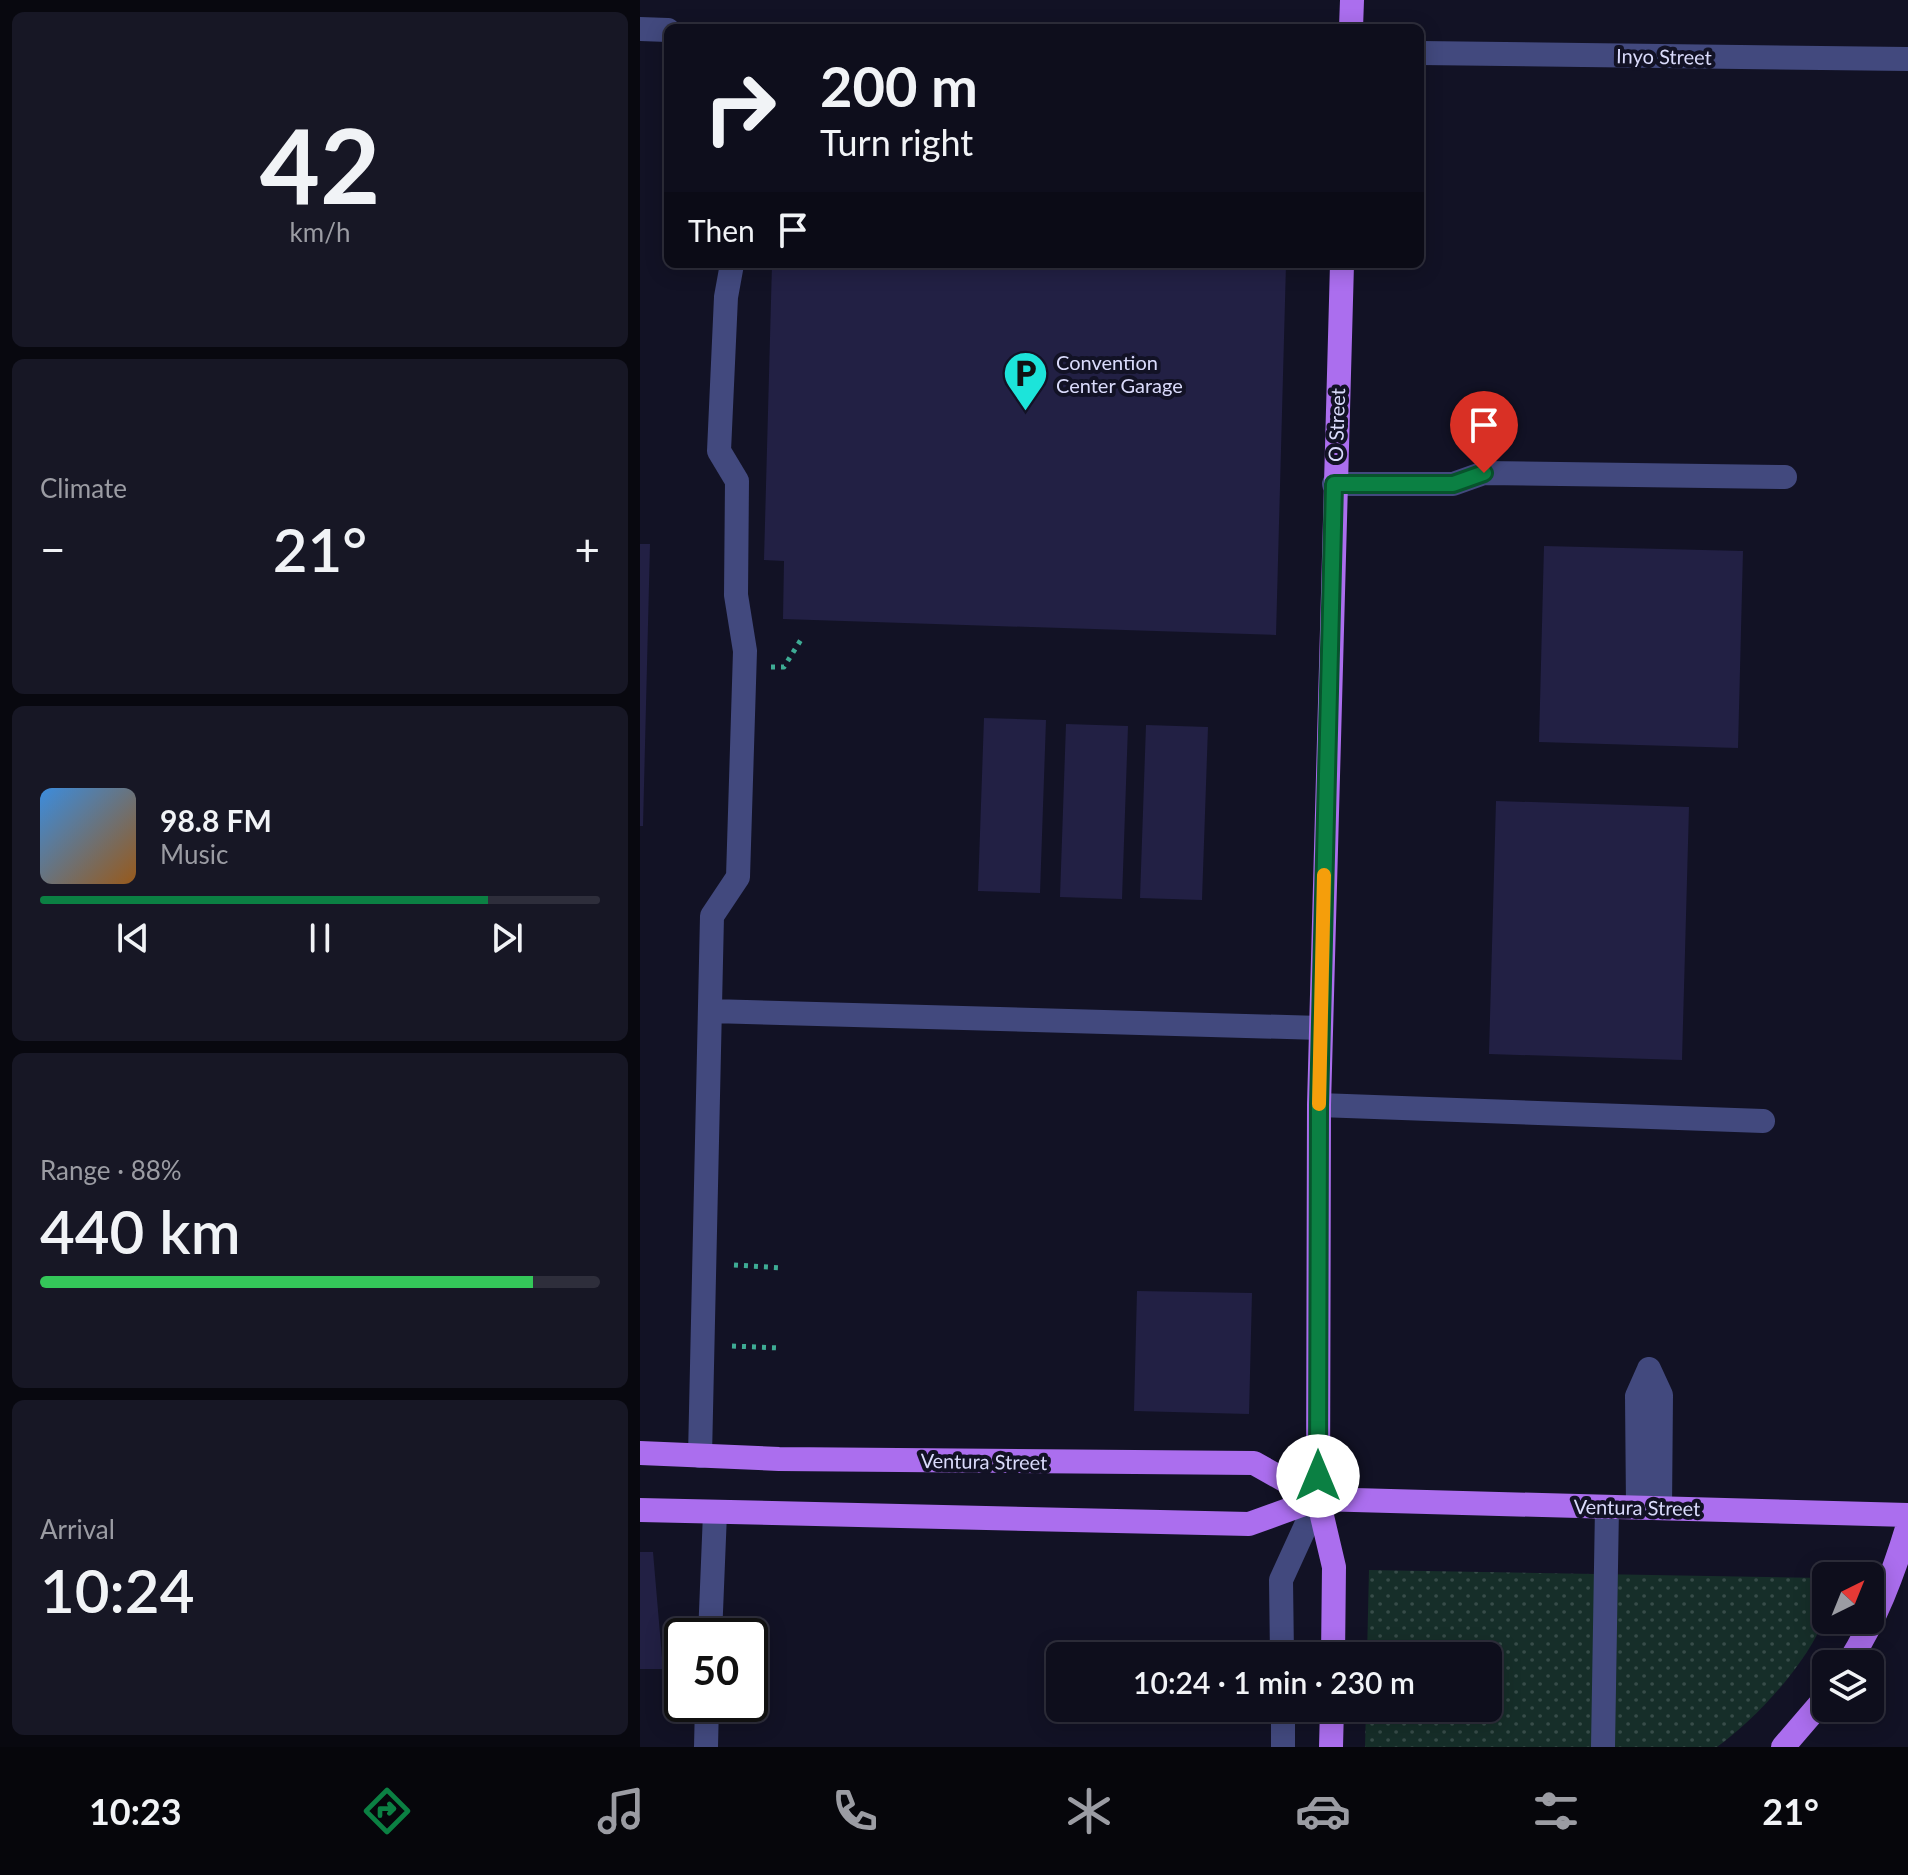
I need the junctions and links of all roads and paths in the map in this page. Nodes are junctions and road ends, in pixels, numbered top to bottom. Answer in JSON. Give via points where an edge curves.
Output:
{"nodes":[{"id":1,"x":1352,"y":0,"type":"edge"},
{"id":2,"x":1351,"y":24,"type":"edge"},
{"id":3,"x":640,"y":29,"type":"edge"},
{"id":4,"x":664,"y":30,"type":"edge"},
{"id":5,"x":1424,"y":53,"type":"edge"},
{"id":6,"x":1908,"y":59,"type":"edge"},
{"id":7,"x":731,"y":268,"type":"edge"},
{"id":8,"x":1342,"y":268,"type":"edge"},
{"id":9,"x":1785,"y":477,"type":"dead end"},
{"id":10,"x":1334,"y":484,"type":"junction"},
{"id":11,"x":711,"y":1011,"type":"junction"},
{"id":12,"x":1321,"y":1028,"type":"junction"},
{"id":13,"x":1319,"y":1105,"type":"junction"},
{"id":14,"x":1763,"y":1121,"type":"dead end"},
{"id":15,"x":734,"y":1265,"type":"dead end"},
{"id":16,"x":783,"y":1268,"type":"dead end"},
{"id":17,"x":732,"y":1346,"type":"dead end"},
{"id":18,"x":781,"y":1348,"type":"dead end"},
{"id":19,"x":640,"y":1453,"type":"edge"},
{"id":20,"x":700,"y":1456,"type":"junction"},
{"id":21,"x":1318,"y":1499,"type":"junction"},
{"id":22,"x":1607,"y":1507,"type":"junction"},
{"id":23,"x":640,"y":1510,"type":"edge"},
{"id":24,"x":715,"y":1513,"type":"junction"},
{"id":25,"x":1908,"y":1515,"type":"edge"},
{"id":26,"x":1908,"y":1525,"type":"edge"},
{"id":27,"x":711,"y":1618,"type":"edge"},
{"id":28,"x":1282,"y":1642,"type":"edge"},
{"id":29,"x":1333,"y":1642,"type":"edge"},
{"id":30,"x":1857,"y":1650,"type":"edge"},
{"id":31,"x":1812,"y":1713,"type":"edge"},
{"id":32,"x":707,"y":1722,"type":"edge"},
{"id":33,"x":1283,"y":1722,"type":"edge"},
{"id":34,"x":1332,"y":1722,"type":"edge"},
{"id":35,"x":706,"y":1747,"type":"edge"},
{"id":36,"x":1283,"y":1747,"type":"edge"},
{"id":37,"x":1331,"y":1747,"type":"edge"},
{"id":38,"x":1603,"y":1747,"type":"edge"},
{"id":39,"x":1783,"y":1747,"type":"edge"}],
"edges":[{"from":1,"to":2,"type":"main road"},
{"from":3,"to":4,"type":"street"},
{"from":5,"to":6,"type":"street","name":"Inyo Street"},
{"from":7,"to":11,"type":"street","via":[[719,451],[737,481],[736,595],[745,651],[738,877],[712,916]]},
{"from":8,"to":10,"type":"main road","name":"O Street"},
{"from":9,"to":10,"type":"street","via":[[1484,473],[1453,484]]},
{"from":10,"to":12,"type":"main road","name":"O Street"},
{"from":11,"to":12,"type":"street"},
{"from":11,"to":20,"type":"street"},
{"from":12,"to":13,"type":"main road","name":"O Street"},
{"from":13,"to":14,"type":"street"},
{"from":13,"to":21,"type":"main road","name":"O Street"},
{"from":15,"to":16,"type":"path"},
{"from":17,"to":18,"type":"path"},
{"from":19,"to":20,"type":"main road","name":"Ventura Street"},
{"from":20,"to":21,"type":"main road","name":"Ventura Street","via":[[1254,1463]]},
{"from":21,"to":22,"type":"main road","name":"Ventura Street"},
{"from":21,"to":24,"type":"main road","name":"Ventura Street","via":[[1249,1524]]},
{"from":21,"to":28,"type":"street","name":"O Street","via":[[1281,1580]]},
{"from":21,"to":29,"type":"main road","name":"O Street","via":[[1334,1567]]},
{"from":22,"to":25,"type":"main road","name":"Ventura Street"},
{"from":22,"to":38,"type":"street"},
{"from":23,"to":24,"type":"main road","name":"Ventura Street"},
{"from":24,"to":27,"type":"street"},
{"from":26,"to":30,"type":"main road","via":[[1885,1596]]},
{"from":31,"to":39,"type":"main road"},
{"from":32,"to":35,"type":"street"},
{"from":33,"to":36,"type":"street"},
{"from":34,"to":37,"type":"main road"}]}
